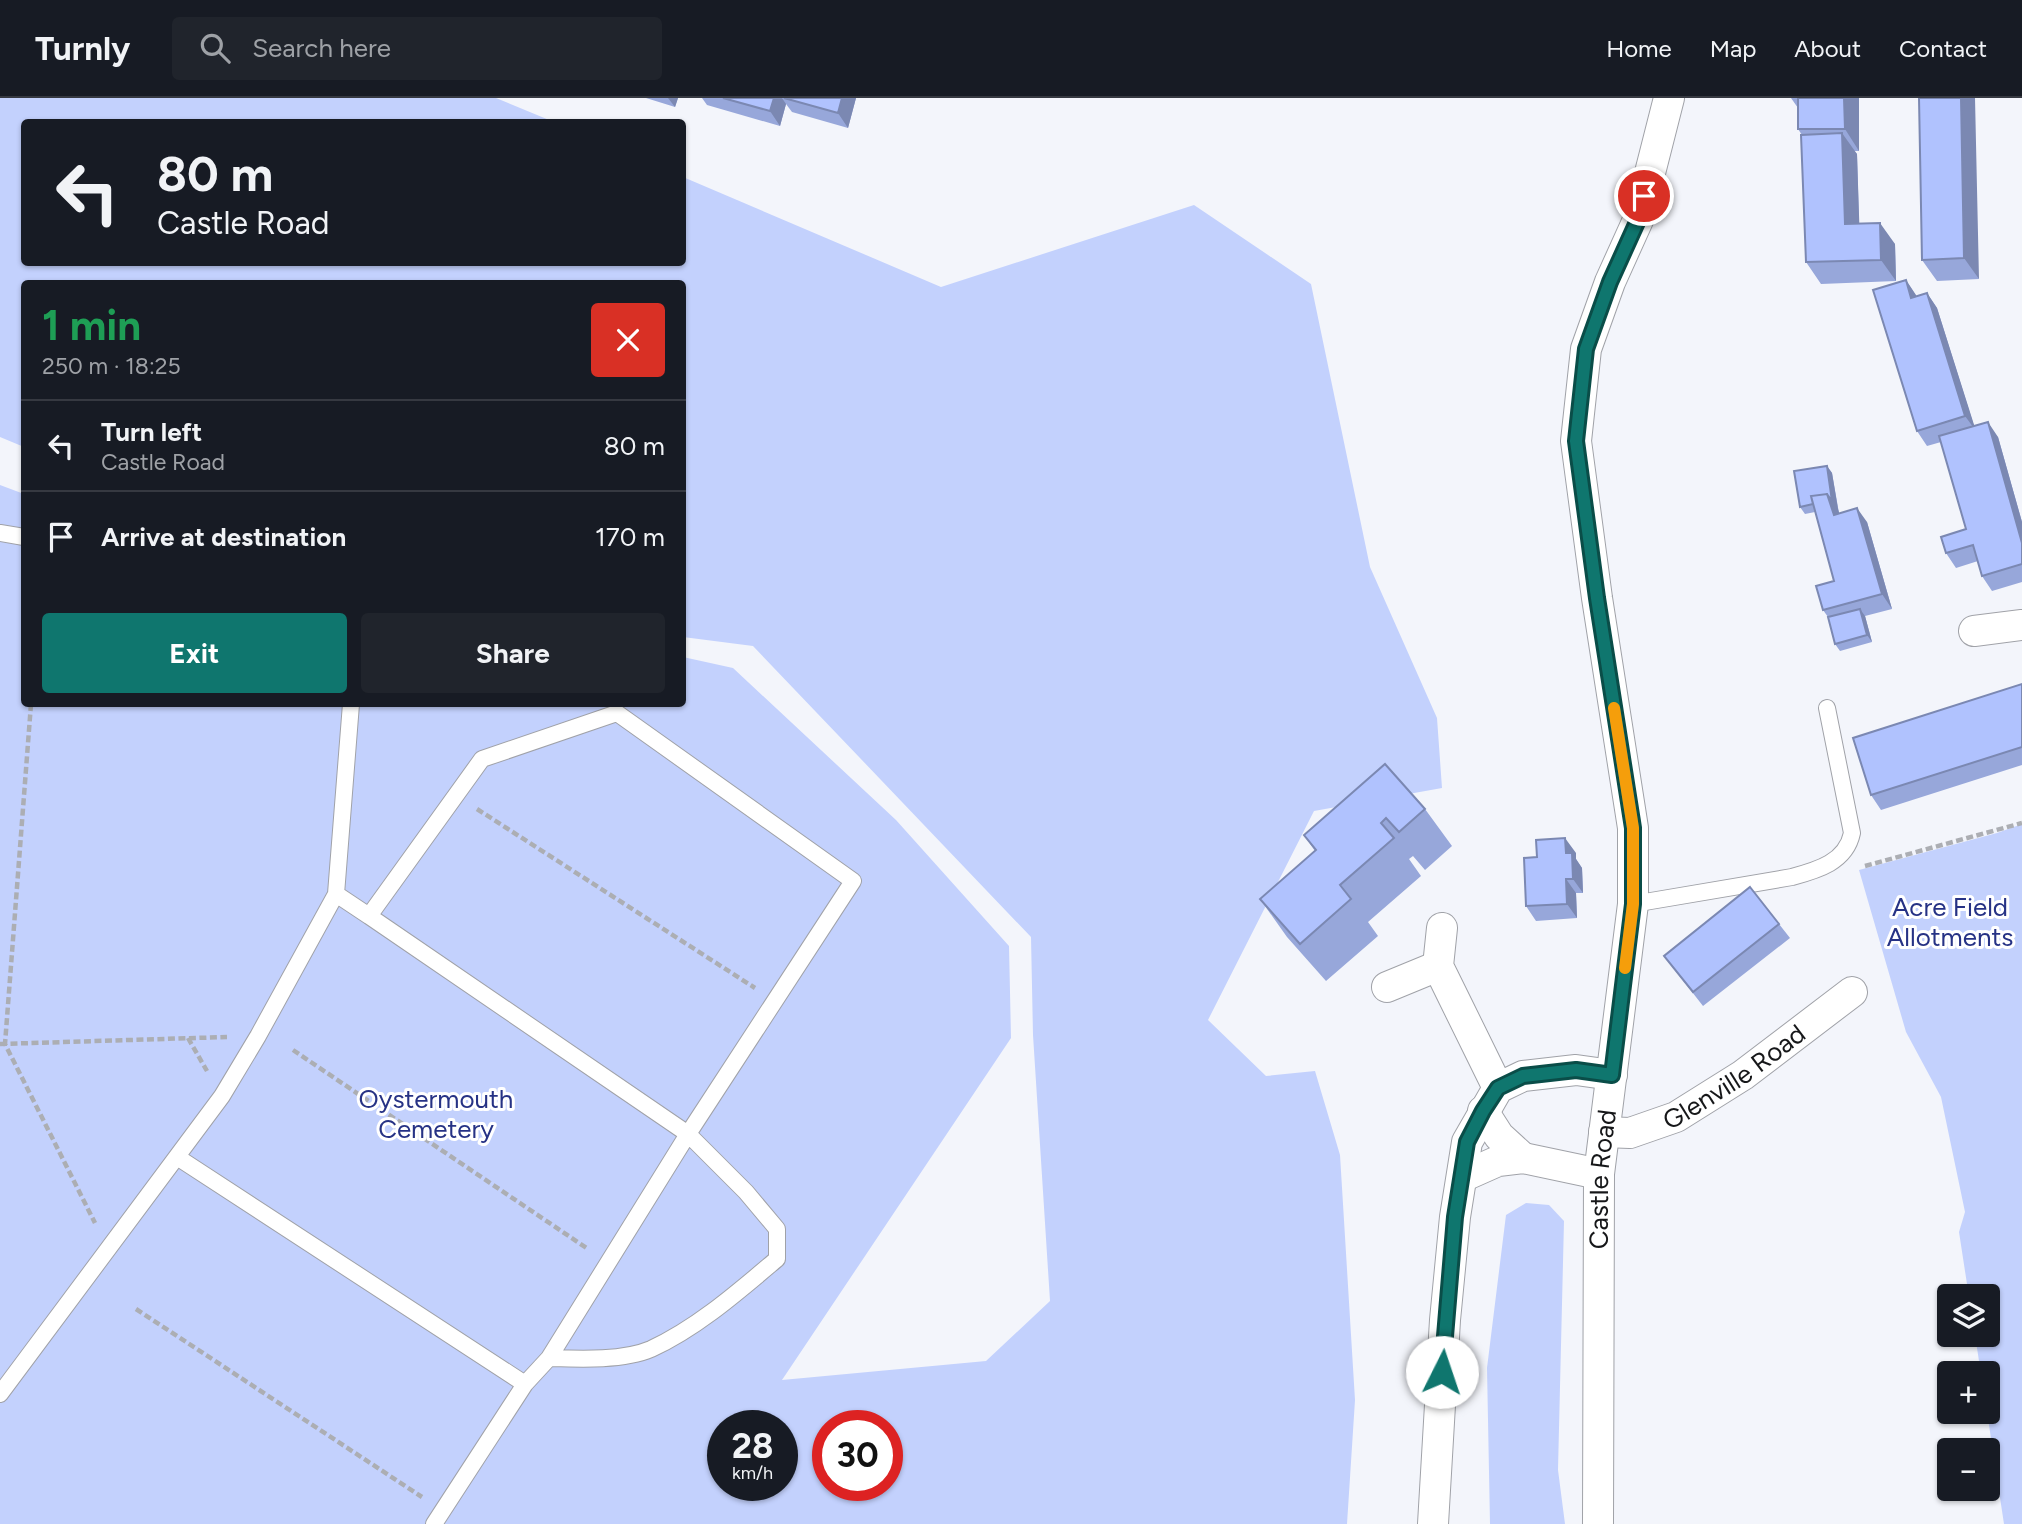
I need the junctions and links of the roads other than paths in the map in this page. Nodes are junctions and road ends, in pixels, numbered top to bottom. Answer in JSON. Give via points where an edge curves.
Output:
{"nodes":[{"id":1,"x":1669,"y":98,"type":"edge"},
{"id":2,"x":0,"y":533,"type":"edge"},
{"id":3,"x":21,"y":536,"type":"edge"},
{"id":4,"x":2022,"y":625,"type":"edge"},
{"id":5,"x":1974,"y":631,"type":"dead end"},
{"id":6,"x":351,"y":707,"type":"edge"},
{"id":7,"x":1827,"y":708,"type":"dead end"},
{"id":8,"x":336,"y":894,"type":"junction"},
{"id":9,"x":1633,"y":904,"type":"junction"},
{"id":10,"x":369,"y":916,"type":"junction"},
{"id":11,"x":1442,"y":928,"type":"dead end"},
{"id":12,"x":1438,"y":966,"type":"junction"},
{"id":13,"x":1387,"y":987,"type":"dead end"},
{"id":14,"x":1852,"y":992,"type":"dead end"},
{"id":15,"x":1612,"y":1075,"type":"junction"},
{"id":16,"x":1490,"y":1099,"type":"junction"},
{"id":17,"x":1604,"y":1132,"type":"junction"},
{"id":18,"x":688,"y":1134,"type":"junction"},
{"id":19,"x":177,"y":1157,"type":"junction"},
{"id":20,"x":1523,"y":1158,"type":"junction"},
{"id":21,"x":1599,"y":1174,"type":"junction"},
{"id":22,"x":1462,"y":1177,"type":"junction"},
{"id":23,"x":549,"y":1358,"type":"junction"},
{"id":24,"x":525,"y":1384,"type":"junction"},
{"id":25,"x":0,"y":1394,"type":"edge"},
{"id":26,"x":438,"y":1517,"type":"edge"},
{"id":27,"x":1433,"y":1524,"type":"edge"},
{"id":28,"x":1598,"y":1524,"type":"edge"}],
"edges":[{"from":1,"to":9,"type":"street","name":"Castle Road","via":[[1638,220],[1586,349],[1576,441],[1633,828]]},
{"from":2,"to":3,"type":"lane"},
{"from":4,"to":5,"type":"street"},
{"from":6,"to":8,"type":"lane"},
{"from":7,"to":9,"type":"lane","via":[[1852,833],[1849,847],[1838,858],[1793,877]]},
{"from":8,"to":10,"type":"lane"},
{"from":8,"to":19,"type":"lane","via":[[222,1096]]},
{"from":9,"to":15,"type":"street","name":"Castle Road"},
{"from":10,"to":18,"type":"lane"},
{"from":10,"to":18,"type":"lane","via":[[482,759],[617,713],[853,881]]},
{"from":11,"to":12,"type":"street"},
{"from":12,"to":13,"type":"street"},
{"from":12,"to":16,"type":"street"},
{"from":14,"to":17,"type":"street","name":"Glenville Road","via":[[1743,1074],[1676,1117],[1630,1133]]},
{"from":15,"to":16,"type":"street","via":[[1576,1070],[1523,1076]]},
{"from":15,"to":17,"type":"street","name":"Castle Road"},
{"from":16,"to":20,"type":"street","via":[[1499,1136]]},
{"from":16,"to":22,"type":"street","via":[[1467,1142]]},
{"from":17,"to":21,"type":"street","name":"Castle Road"},
{"from":18,"to":23,"type":"lane"},
{"from":18,"to":23,"type":"lane","via":[[777,1229],[777,1259],[718,1309],[649,1350],[595,1360]]},
{"from":19,"to":24,"type":"lane"},
{"from":19,"to":25,"type":"lane"},
{"from":20,"to":21,"type":"street"},
{"from":20,"to":22,"type":"street","via":[[1499,1161]]},
{"from":21,"to":28,"type":"street","name":"Castle Road"},
{"from":22,"to":27,"type":"street","via":[[1445,1320]]},
{"from":23,"to":24,"type":"lane"},
{"from":24,"to":26,"type":"lane"}]}
